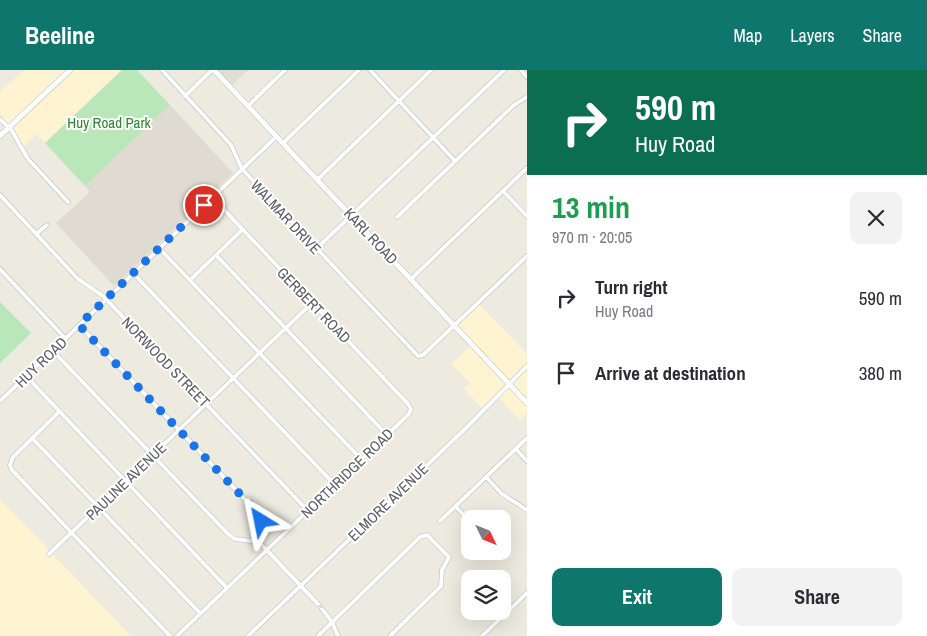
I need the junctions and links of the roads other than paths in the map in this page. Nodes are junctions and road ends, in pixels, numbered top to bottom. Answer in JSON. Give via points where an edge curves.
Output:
{"nodes":[{"id":1,"x":69,"y":70,"type":"edge"},
{"id":2,"x":162,"y":70,"type":"edge"},
{"id":3,"x":213,"y":70,"type":"edge"},
{"id":4,"x":285,"y":70,"type":"edge"},
{"id":5,"x":359,"y":70,"type":"edge"},
{"id":6,"x":370,"y":70,"type":"edge"},
{"id":7,"x":432,"y":70,"type":"edge"},
{"id":8,"x":504,"y":70,"type":"edge"},
{"id":9,"x":521,"y":70,"type":"edge"},
{"id":10,"x":527,"y":77,"type":"edge"},
{"id":11,"x":185,"y":96,"type":"junction"},
{"id":12,"x":527,"y":97,"type":"edge"},
{"id":13,"x":398,"y":102,"type":"junction"},
{"id":14,"x":248,"y":106,"type":"junction"},
{"id":15,"x":0,"y":119,"type":"edge"},
{"id":16,"x":8,"y":128,"type":"junction"},
{"id":17,"x":0,"y":136,"type":"edge"},
{"id":18,"x":277,"y":136,"type":"junction"},
{"id":19,"x":433,"y":138,"type":"junction"},
{"id":20,"x":284,"y":143,"type":"junction"},
{"id":21,"x":455,"y":162,"type":"junction"},
{"id":22,"x":527,"y":168,"type":"edge"},
{"id":23,"x":242,"y":169,"type":"junction"},
{"id":24,"x":318,"y":179,"type":"junction"},
{"id":25,"x":503,"y":191,"type":"junction"},
{"id":26,"x":0,"y":195,"type":"edge"},
{"id":27,"x":212,"y":197,"type":"junction"},
{"id":28,"x":68,"y":202,"type":"dead end"},
{"id":29,"x":351,"y":216,"type":"junction"},
{"id":30,"x":527,"y":216,"type":"edge"},
{"id":31,"x":397,"y":217,"type":"dead end"},
{"id":32,"x":47,"y":225,"type":"dead end"},
{"id":33,"x":242,"y":230,"type":"junction"},
{"id":34,"x":36,"y":234,"type":"junction"},
{"id":35,"x":159,"y":248,"type":"junction"},
{"id":36,"x":316,"y":248,"type":"junction"},
{"id":37,"x":216,"y":255,"type":"junction"},
{"id":38,"x":527,"y":256,"type":"edge"},
{"id":39,"x":0,"y":269,"type":"edge"},
{"id":40,"x":133,"y":273,"type":"junction"},
{"id":41,"x":411,"y":279,"type":"junction"},
{"id":42,"x":190,"y":280,"type":"junction"},
{"id":43,"x":106,"y":299,"type":"junction"},
{"id":44,"x":312,"y":303,"type":"junction"},
{"id":45,"x":79,"y":325,"type":"junction"},
{"id":46,"x":454,"y":326,"type":"junction"},
{"id":47,"x":286,"y":328,"type":"junction"},
{"id":48,"x":65,"y":338,"type":"junction"},
{"id":49,"x":52,"y":350,"type":"junction"},
{"id":50,"x":260,"y":353,"type":"junction"},
{"id":51,"x":527,"y":366,"type":"edge"},
{"id":52,"x":26,"y":376,"type":"junction"},
{"id":53,"x":234,"y":379,"type":"junction"},
{"id":54,"x":510,"y":385,"type":"junction"},
{"id":55,"x":0,"y":400,"type":"edge"},
{"id":56,"x":527,"y":402,"type":"edge"},
{"id":57,"x":206,"y":404,"type":"junction"},
{"id":58,"x":59,"y":412,"type":"junction"},
{"id":59,"x":409,"y":414,"type":"joint"},
{"id":60,"x":179,"y":430,"type":"junction"},
{"id":61,"x":387,"y":434,"type":"junction"},
{"id":62,"x":32,"y":438,"type":"junction"},
{"id":63,"x":527,"y":438,"type":"edge"},
{"id":64,"x":516,"y":449,"type":"junction"},
{"id":65,"x":153,"y":456,"type":"junction"},
{"id":66,"x":361,"y":459,"type":"junction"},
{"id":67,"x":527,"y":461,"type":"edge"},
{"id":68,"x":486,"y":477,"type":"junction"},
{"id":69,"x":126,"y":481,"type":"junction"},
{"id":70,"x":335,"y":485,"type":"junction"},
{"id":71,"x":456,"y":506,"type":"junction"},
{"id":72,"x":99,"y":507,"type":"junction"},
{"id":73,"x":527,"y":510,"type":"edge"},
{"id":74,"x":308,"y":511,"type":"junction"},
{"id":75,"x":461,"y":512,"type":"edge"},
{"id":76,"x":440,"y":521,"type":"dead end"},
{"id":77,"x":72,"y":533,"type":"junction"},
{"id":78,"x":259,"y":542,"type":"junction"},
{"id":79,"x":267,"y":550,"type":"junction"},
{"id":80,"x":49,"y":554,"type":"dead end"},
{"id":81,"x":300,"y":586,"type":"junction"},
{"id":82,"x":227,"y":588,"type":"junction"},
{"id":83,"x":527,"y":593,"type":"edge"},
{"id":84,"x":318,"y":604,"type":"dead end"},
{"id":85,"x":322,"y":609,"type":"dead end"},
{"id":86,"x":200,"y":614,"type":"junction"},
{"id":87,"x":332,"y":622,"type":"junction"},
{"id":88,"x":170,"y":636,"type":"edge"},
{"id":89,"x":177,"y":636,"type":"edge"},
{"id":90,"x":248,"y":636,"type":"edge"},
{"id":91,"x":318,"y":636,"type":"edge"},
{"id":92,"x":338,"y":636,"type":"edge"},
{"id":93,"x":390,"y":636,"type":"edge"},
{"id":94,"x":482,"y":636,"type":"edge"}],
"edges":[{"from":1,"to":16,"type":"main road"},
{"from":2,"to":11,"type":"street","name":"WALMAR DRIVE"},
{"from":3,"to":11,"type":"street"},
{"from":3,"to":14,"type":"main road","name":"KARL ROAD"},
{"from":4,"to":14,"type":"street"},
{"from":5,"to":20,"type":"street"},
{"from":6,"to":13,"type":"street"},
{"from":7,"to":13,"type":"street"},
{"from":8,"to":19,"type":"street"},
{"from":9,"to":10,"type":"street"},
{"from":11,"to":23,"type":"street","name":"WALMAR DRIVE","via":[[231,145]]},
{"from":12,"to":21,"type":"street","via":[[514,105]]},
{"from":13,"to":19,"type":"street"},
{"from":13,"to":24,"type":"street"},
{"from":14,"to":18,"type":"main road","name":"KARL ROAD"},
{"from":15,"to":16,"type":"street"},
{"from":16,"to":17,"type":"main road"},
{"from":16,"to":28,"type":"street","via":[[28,160]]},
{"from":18,"to":20,"type":"main road","name":"KARL ROAD"},
{"from":18,"to":23,"type":"street","name":"HUY ROAD"},
{"from":19,"to":21,"type":"street"},
{"from":19,"to":29,"type":"street"},
{"from":20,"to":24,"type":"main road","name":"KARL ROAD"},
{"from":21,"to":31,"type":"street"},
{"from":22,"to":25,"type":"street"},
{"from":23,"to":27,"type":"street","name":"HUY ROAD"},
{"from":23,"to":36,"type":"street","name":"WALMAR DRIVE"},
{"from":24,"to":29,"type":"main road","name":"KARL ROAD"},
{"from":25,"to":30,"type":"street"},
{"from":25,"to":41,"type":"street"},
{"from":26,"to":34,"type":"street","name":"NORWOOD STREET"},
{"from":27,"to":33,"type":"street","name":"GERBERT ROAD"},
{"from":27,"to":35,"type":"street","name":"HUY ROAD"},
{"from":29,"to":36,"type":"street"},
{"from":29,"to":41,"type":"main road","name":"KARL ROAD"},
{"from":32,"to":34,"type":"street"},
{"from":33,"to":37,"type":"street"},
{"from":33,"to":44,"type":"street","name":"GERBERT ROAD"},
{"from":34,"to":43,"type":"street","name":"NORWOOD STREET","via":[[78,279]]},
{"from":35,"to":40,"type":"street","name":"HUY ROAD"},
{"from":35,"to":42,"type":"street"},
{"from":36,"to":46,"type":"street","name":"WALMAR DRIVE","via":[[416,355],[420,356]]},
{"from":37,"to":42,"type":"street"},
{"from":37,"to":47,"type":"street"},
{"from":38,"to":46,"type":"street"},
{"from":39,"to":48,"type":"street"},
{"from":40,"to":43,"type":"street","name":"HUY ROAD"},
{"from":40,"to":53,"type":"street"},
{"from":41,"to":46,"type":"main road","name":"KARL ROAD"},
{"from":42,"to":50,"type":"street"},
{"from":43,"to":45,"type":"street","name":"HUY ROAD"},
{"from":43,"to":57,"type":"street","name":"NORWOOD STREET"},
{"from":44,"to":47,"type":"street","name":"PAULINE AVENUE"},
{"from":44,"to":59,"type":"street","name":"GERBERT ROAD","via":[[408,404]]},
{"from":45,"to":48,"type":"street","name":"HUY ROAD"},
{"from":45,"to":60,"type":"street"},
{"from":46,"to":54,"type":"main road","name":"KARL ROAD"},
{"from":47,"to":50,"type":"street","name":"PAULINE AVENUE"},
{"from":47,"to":61,"type":"street"},
{"from":48,"to":49,"type":"street","name":"HUY ROAD"},
{"from":49,"to":52,"type":"street","name":"HUY ROAD"},
{"from":49,"to":65,"type":"street"},
{"from":50,"to":53,"type":"street","name":"PAULINE AVENUE"},
{"from":50,"to":66,"type":"street"},
{"from":51,"to":54,"type":"street","name":"ELMORE AVENUE"},
{"from":52,"to":55,"type":"street","name":"HUY ROAD"},
{"from":52,"to":58,"type":"street"},
{"from":53,"to":57,"type":"street","name":"PAULINE AVENUE"},
{"from":53,"to":70,"type":"street"},
{"from":54,"to":56,"type":"main road","name":"KARL ROAD"},
{"from":54,"to":81,"type":"street","name":"ELMORE AVENUE"},
{"from":57,"to":60,"type":"street","name":"PAULINE AVENUE"},
{"from":57,"to":74,"type":"street","name":"NORWOOD STREET"},
{"from":58,"to":62,"type":"street"},
{"from":58,"to":69,"type":"street"},
{"from":59,"to":61,"type":"street","name":"NORTHRIDGE ROAD"},
{"from":60,"to":65,"type":"street","name":"PAULINE AVENUE"},
{"from":60,"to":78,"type":"street","via":[[259,514]]},
{"from":61,"to":66,"type":"street","name":"NORTHRIDGE ROAD"},
{"from":62,"to":72,"type":"street"},
{"from":62,"to":77,"type":"street","via":[[13,456],[10,465]]},
{"from":63,"to":64,"type":"street"},
{"from":64,"to":67,"type":"street"},
{"from":64,"to":68,"type":"street"},
{"from":65,"to":69,"type":"street","name":"PAULINE AVENUE"},
{"from":65,"to":78,"type":"street","via":[[228,534],[235,539]]},
{"from":66,"to":70,"type":"street","name":"NORTHRIDGE ROAD"},
{"from":68,"to":71,"type":"street"},
{"from":68,"to":73,"type":"street","via":[[502,494]]},
{"from":69,"to":72,"type":"street","name":"PAULINE AVENUE"},
{"from":69,"to":82,"type":"street"},
{"from":70,"to":74,"type":"street","name":"NORTHRIDGE ROAD"},
{"from":71,"to":75,"type":"street"},
{"from":71,"to":76,"type":"street"},
{"from":72,"to":77,"type":"street","name":"PAULINE AVENUE"},
{"from":72,"to":86,"type":"street"},
{"from":74,"to":79,"type":"street","name":"NORTHRIDGE ROAD"},
{"from":77,"to":80,"type":"street","name":"PAULINE AVENUE"},
{"from":77,"to":88,"type":"street"},
{"from":78,"to":79,"type":"street"},
{"from":79,"to":81,"type":"street"},
{"from":79,"to":82,"type":"street","name":"NORTHRIDGE ROAD"},
{"from":81,"to":84,"type":"street"},
{"from":81,"to":90,"type":"street","name":"ELMORE AVENUE"},
{"from":82,"to":86,"type":"street","name":"NORTHRIDGE ROAD"},
{"from":83,"to":94,"type":"street"},
{"from":85,"to":87,"type":"street"},
{"from":86,"to":89,"type":"street","name":"NORTHRIDGE ROAD"},
{"from":87,"to":91,"type":"street"},
{"from":87,"to":92,"type":"street"},
{"from":87,"to":93,"type":"street","via":[[420,538],[427,535],[449,557],[442,570],[441,586]]}]}
